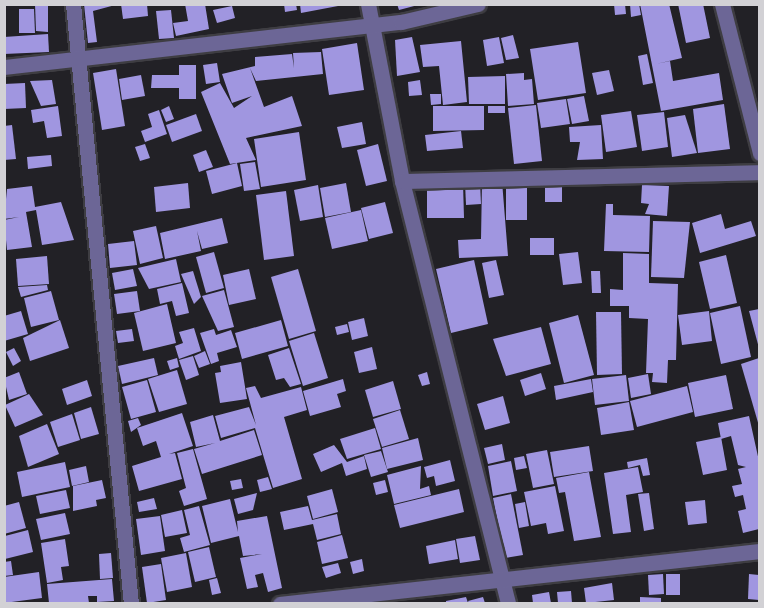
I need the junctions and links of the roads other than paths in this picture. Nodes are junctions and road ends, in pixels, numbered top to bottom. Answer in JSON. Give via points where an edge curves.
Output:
{"nodes":[{"id":1,"x":74,"y":4,"type":"edge"},
{"id":2,"x":368,"y":4,"type":"edge"},
{"id":3,"x":478,"y":4,"type":"edge"},
{"id":4,"x":722,"y":4,"type":"edge"},
{"id":5,"x":372,"y":24,"type":"junction"},
{"id":6,"x":77,"y":60,"type":"junction"},
{"id":7,"x":4,"y":67,"type":"edge"},
{"id":8,"x":759,"y":153,"type":"edge"},
{"id":9,"x":759,"y":172,"type":"edge"},
{"id":10,"x":402,"y":181,"type":"junction"},
{"id":11,"x":759,"y":551,"type":"edge"},
{"id":12,"x":502,"y":581,"type":"junction"},
{"id":13,"x":131,"y":603,"type":"edge"},
{"id":14,"x":280,"y":603,"type":"edge"},
{"id":15,"x":508,"y":603,"type":"edge"}],
"edges":[{"from":1,"to":6,"type":"street"},
{"from":2,"to":5,"type":"street"},
{"from":3,"to":5,"type":"street"},
{"from":4,"to":8,"type":"street"},
{"from":5,"to":6,"type":"street"},
{"from":5,"to":10,"type":"street"},
{"from":6,"to":7,"type":"street"},
{"from":6,"to":13,"type":"street"},
{"from":9,"to":10,"type":"street"},
{"from":10,"to":12,"type":"street"},
{"from":11,"to":12,"type":"street"},
{"from":12,"to":14,"type":"street"},
{"from":12,"to":15,"type":"street"}]}
